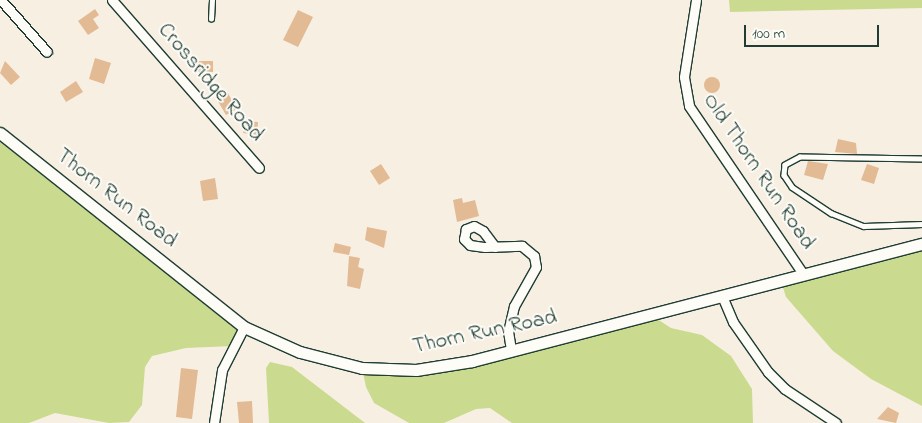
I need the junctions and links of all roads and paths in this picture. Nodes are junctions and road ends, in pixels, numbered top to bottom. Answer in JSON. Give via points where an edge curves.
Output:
{"nodes":[{"id":1,"x":1,"y":0,"type":"edge"},
{"id":2,"x":112,"y":0,"type":"edge"},
{"id":3,"x":212,"y":0,"type":"edge"},
{"id":4,"x":696,"y":0,"type":"edge"},
{"id":5,"x":211,"y":19,"type":"dead end"},
{"id":6,"x":47,"y":52,"type":"dead end"},
{"id":7,"x":0,"y":133,"type":"edge"},
{"id":8,"x":922,"y":159,"type":"edge"},
{"id":9,"x":259,"y":168,"type":"dead end"},
{"id":10,"x":922,"y":224,"type":"edge"},
{"id":11,"x":922,"y":244,"type":"edge"},
{"id":12,"x":496,"y":247,"type":"dead end"},
{"id":13,"x":804,"y":274,"type":"junction"},
{"id":14,"x":722,"y":296,"type":"junction"},
{"id":15,"x":244,"y":327,"type":"junction"},
{"id":16,"x":511,"y":351,"type":"junction"},
{"id":17,"x":214,"y":423,"type":"edge"},
{"id":18,"x":836,"y":423,"type":"edge"}],
"edges":[{"from":1,"to":6,"type":"street"},
{"from":2,"to":9,"type":"street","name":"Crossridge Road"},
{"from":3,"to":5,"type":"lane"},
{"from":4,"to":13,"type":"street","name":"Old Thorn Run Road","via":[[684,77],[688,106]]},
{"from":7,"to":15,"type":"street","name":"Thorn Run Road"},
{"from":8,"to":10,"type":"lane","via":[[800,157],[785,165],[784,175],[792,187],[831,214],[864,226]]},
{"from":11,"to":13,"type":"street","name":"Thorn Run Road"},
{"from":12,"to":16,"type":"street","via":[[522,246],[534,256],[536,267],[514,306],[508,331]]},
{"from":13,"to":14,"type":"street","name":"Thorn Run Road"},
{"from":14,"to":16,"type":"street","name":"Thorn Run Road"},
{"from":14,"to":18,"type":"street","via":[[738,330],[776,381]]},
{"from":15,"to":16,"type":"street","name":"Thorn Run Road","via":[[300,352],[369,368],[433,369]]},
{"from":15,"to":17,"type":"street","via":[[222,370]]}]}
